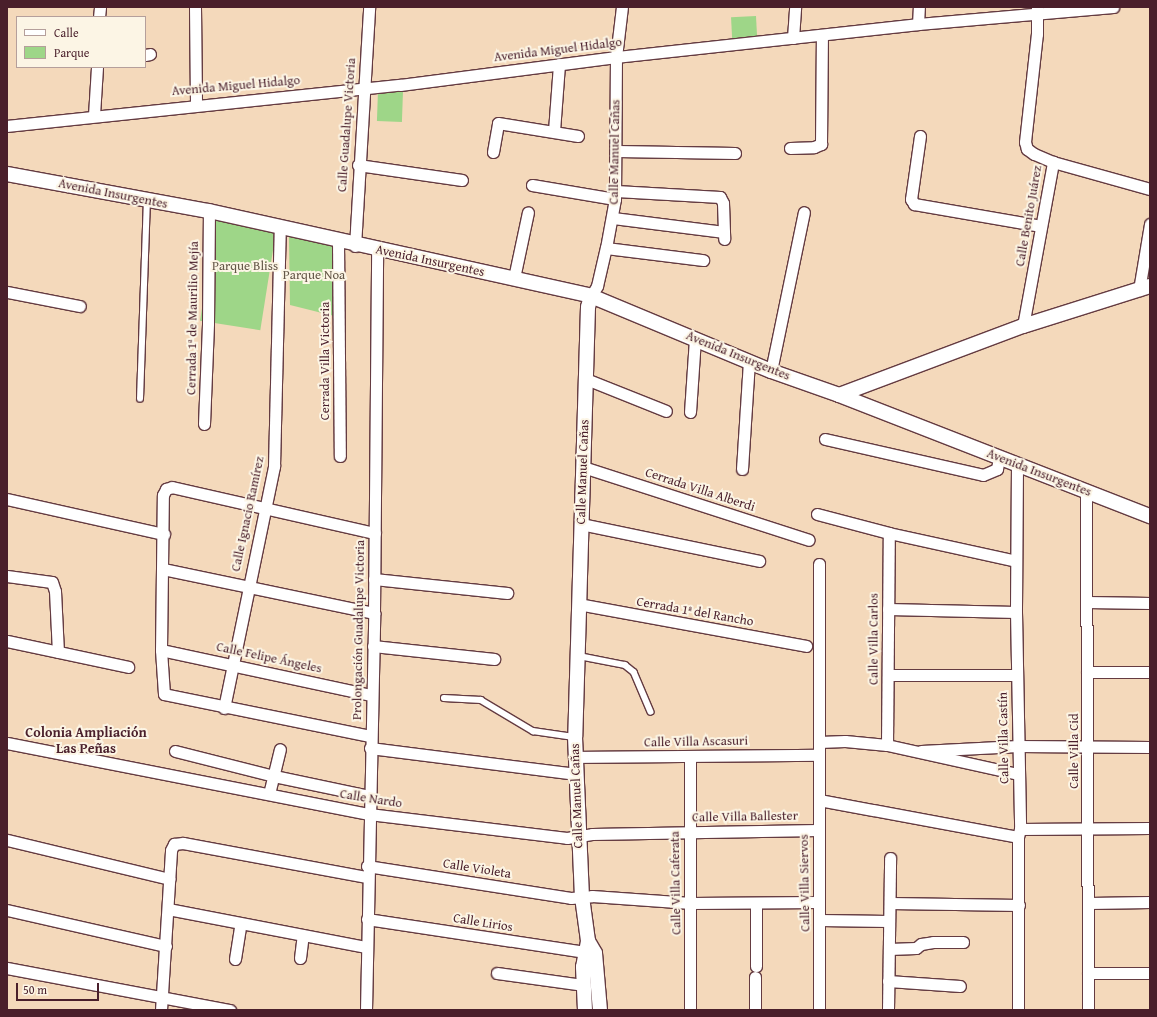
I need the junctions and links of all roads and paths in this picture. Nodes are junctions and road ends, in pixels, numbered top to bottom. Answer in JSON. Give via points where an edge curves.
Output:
{"nodes":[{"id":1,"x":195,"y":7,"type":"edge"},
{"id":2,"x":369,"y":7,"type":"edge"},
{"id":3,"x":622,"y":7,"type":"edge"},
{"id":4,"x":795,"y":7,"type":"edge"},
{"id":5,"x":919,"y":7,"type":"edge"},
{"id":6,"x":1113,"y":7,"type":"edge"},
{"id":7,"x":1037,"y":10,"type":"edge"},
{"id":8,"x":918,"y":24,"type":"junction"},
{"id":9,"x":822,"y":36,"type":"junction"},
{"id":10,"x":793,"y":38,"type":"junction"},
{"id":11,"x":616,"y":57,"type":"junction"},
{"id":12,"x":559,"y":64,"type":"junction"},
{"id":13,"x":96,"y":68,"type":"edge"},
{"id":14,"x":364,"y":88,"type":"junction"},
{"id":15,"x":196,"y":104,"type":"junction"},
{"id":16,"x":94,"y":115,"type":"junction"},
{"id":17,"x":7,"y":126,"type":"edge"},
{"id":18,"x":554,"y":131,"type":"junction"},
{"id":19,"x":578,"y":136,"type":"dead end"},
{"id":20,"x":920,"y":136,"type":"dead end"},
{"id":21,"x":790,"y":148,"type":"dead end"},
{"id":22,"x":617,"y":151,"type":"junction"},
{"id":23,"x":493,"y":152,"type":"dead end"},
{"id":24,"x":735,"y":153,"type":"dead end"},
{"id":25,"x":1053,"y":162,"type":"junction"},
{"id":26,"x":358,"y":165,"type":"junction"},
{"id":27,"x":7,"y":174,"type":"edge"},
{"id":28,"x":462,"y":180,"type":"dead end"},
{"id":29,"x":532,"y":185,"type":"dead end"},
{"id":30,"x":1150,"y":189,"type":"edge"},
{"id":31,"x":616,"y":195,"type":"junction"},
{"id":32,"x":147,"y":200,"type":"junction"},
{"id":33,"x":209,"y":211,"type":"junction"},
{"id":34,"x":528,"y":212,"type":"dead end"},
{"id":35,"x":804,"y":212,"type":"dead end"},
{"id":36,"x":613,"y":218,"type":"junction"},
{"id":37,"x":1150,"y":224,"type":"edge"},
{"id":38,"x":1041,"y":226,"type":"junction"},
{"id":39,"x":280,"y":227,"type":"junction"},
{"id":40,"x":338,"y":242,"type":"junction"},
{"id":41,"x":355,"y":246,"type":"junction"},
{"id":42,"x":606,"y":248,"type":"junction"},
{"id":43,"x":377,"y":251,"type":"junction"},
{"id":44,"x":703,"y":260,"type":"dead end"},
{"id":45,"x":514,"y":278,"type":"junction"},
{"id":46,"x":1144,"y":288,"type":"edge"},
{"id":47,"x":7,"y":292,"type":"edge"},
{"id":48,"x":591,"y":296,"type":"junction"},
{"id":49,"x":80,"y":306,"type":"dead end"},
{"id":50,"x":1023,"y":326,"type":"junction"},
{"id":51,"x":695,"y":339,"type":"junction"},
{"id":52,"x":749,"y":361,"type":"junction"},
{"id":53,"x":771,"y":372,"type":"junction"},
{"id":54,"x":586,"y":379,"type":"junction"},
{"id":55,"x":839,"y":395,"type":"junction"},
{"id":56,"x":140,"y":399,"type":"dead end"},
{"id":57,"x":666,"y":411,"type":"dead end"},
{"id":58,"x":690,"y":412,"type":"dead end"},
{"id":59,"x":204,"y":424,"type":"dead end"},
{"id":60,"x":825,"y":439,"type":"dead end"},
{"id":61,"x":340,"y":456,"type":"dead end"},
{"id":62,"x":999,"y":458,"type":"junction"},
{"id":63,"x":1017,"y":465,"type":"junction"},
{"id":64,"x":583,"y":467,"type":"junction"},
{"id":65,"x":742,"y":469,"type":"dead end"},
{"id":66,"x":1086,"y":492,"type":"junction"},
{"id":67,"x":7,"y":499,"type":"edge"},
{"id":68,"x":264,"y":506,"type":"junction"},
{"id":69,"x":817,"y":514,"type":"dead end"},
{"id":70,"x":1150,"y":516,"type":"edge"},
{"id":71,"x":581,"y":524,"type":"junction"},
{"id":72,"x":375,"y":533,"type":"junction"},
{"id":73,"x":889,"y":533,"type":"junction"},
{"id":74,"x":164,"y":534,"type":"junction"},
{"id":75,"x":809,"y":540,"type":"dead end"},
{"id":76,"x":1016,"y":560,"type":"junction"},
{"id":77,"x":759,"y":561,"type":"dead end"},
{"id":78,"x":819,"y":564,"type":"dead end"},
{"id":79,"x":163,"y":569,"type":"junction"},
{"id":80,"x":7,"y":576,"type":"edge"},
{"id":81,"x":374,"y":579,"type":"junction"},
{"id":82,"x":247,"y":586,"type":"junction"},
{"id":83,"x":507,"y":593,"type":"dead end"},
{"id":84,"x":1087,"y":602,"type":"junction"},
{"id":85,"x":1150,"y":603,"type":"edge"},
{"id":86,"x":578,"y":604,"type":"junction"},
{"id":87,"x":888,"y":608,"type":"junction"},
{"id":88,"x":1016,"y":612,"type":"junction"},
{"id":89,"x":374,"y":613,"type":"junction"},
{"id":90,"x":7,"y":641,"type":"edge"},
{"id":91,"x":373,"y":646,"type":"junction"},
{"id":92,"x":806,"y":646,"type":"dead end"},
{"id":93,"x":162,"y":650,"type":"junction"},
{"id":94,"x":58,"y":652,"type":"junction"},
{"id":95,"x":576,"y":655,"type":"junction"},
{"id":96,"x":494,"y":659,"type":"dead end"},
{"id":97,"x":233,"y":665,"type":"junction"},
{"id":98,"x":128,"y":667,"type":"dead end"},
{"id":99,"x":1087,"y":672,"type":"junction"},
{"id":100,"x":1150,"y":672,"type":"edge"},
{"id":101,"x":888,"y":675,"type":"junction"},
{"id":102,"x":1017,"y":675,"type":"junction"},
{"id":103,"x":371,"y":695,"type":"junction"},
{"id":104,"x":444,"y":698,"type":"dead end"},
{"id":105,"x":224,"y":708,"type":"junction"},
{"id":106,"x":651,"y":712,"type":"dead end"},
{"id":107,"x":370,"y":736,"type":"junction"},
{"id":108,"x":575,"y":737,"type":"junction"},
{"id":109,"x":819,"y":742,"type":"junction"},
{"id":110,"x":7,"y":743,"type":"edge"},
{"id":111,"x":887,"y":745,"type":"junction"},
{"id":112,"x":1018,"y":746,"type":"junction"},
{"id":113,"x":1088,"y":746,"type":"junction"},
{"id":114,"x":1150,"y":747,"type":"edge"},
{"id":115,"x":370,"y":748,"type":"junction"},
{"id":116,"x":280,"y":749,"type":"dead end"},
{"id":117,"x":175,"y":751,"type":"dead end"},
{"id":118,"x":921,"y":751,"type":"junction"},
{"id":119,"x":818,"y":755,"type":"junction"},
{"id":120,"x":575,"y":757,"type":"junction"},
{"id":121,"x":690,"y":757,"type":"junction"},
{"id":122,"x":576,"y":774,"type":"junction"},
{"id":123,"x":1018,"y":774,"type":"junction"},
{"id":124,"x":274,"y":776,"type":"junction"},
{"id":125,"x":269,"y":794,"type":"junction"},
{"id":126,"x":370,"y":796,"type":"junction"},
{"id":127,"x":819,"y":800,"type":"junction"},
{"id":128,"x":369,"y":814,"type":"junction"},
{"id":129,"x":1088,"y":828,"type":"junction"},
{"id":130,"x":1150,"y":828,"type":"edge"},
{"id":131,"x":818,"y":830,"type":"junction"},
{"id":132,"x":690,"y":832,"type":"junction"},
{"id":133,"x":1019,"y":833,"type":"junction"},
{"id":134,"x":578,"y":837,"type":"junction"},
{"id":135,"x":7,"y":840,"type":"edge"},
{"id":136,"x":890,"y":858,"type":"dead end"},
{"id":137,"x":367,"y":872,"type":"junction"},
{"id":138,"x":169,"y":879,"type":"junction"},
{"id":139,"x":582,"y":896,"type":"junction"},
{"id":140,"x":819,"y":902,"type":"junction"},
{"id":141,"x":1150,"y":902,"type":"edge"},
{"id":142,"x":691,"y":903,"type":"junction"},
{"id":143,"x":890,"y":903,"type":"junction"},
{"id":144,"x":1089,"y":903,"type":"junction"},
{"id":145,"x":756,"y":904,"type":"junction"},
{"id":146,"x":1019,"y":905,"type":"junction"},
{"id":147,"x":168,"y":909,"type":"junction"},
{"id":148,"x":7,"y":910,"type":"edge"},
{"id":149,"x":366,"y":919,"type":"junction"},
{"id":150,"x":820,"y":920,"type":"junction"},
{"id":151,"x":888,"y":920,"type":"junction"},
{"id":152,"x":241,"y":923,"type":"junction"},
{"id":153,"x":303,"y":935,"type":"junction"},
{"id":154,"x":963,"y":942,"type":"dead end"},
{"id":155,"x":166,"y":946,"type":"junction"},
{"id":156,"x":366,"y":947,"type":"junction"},
{"id":157,"x":589,"y":949,"type":"junction"},
{"id":158,"x":889,"y":949,"type":"junction"},
{"id":159,"x":300,"y":958,"type":"dead end"},
{"id":160,"x":235,"y":959,"type":"dead end"},
{"id":161,"x":7,"y":968,"type":"edge"},
{"id":162,"x":497,"y":973,"type":"dead end"},
{"id":163,"x":1088,"y":973,"type":"junction"},
{"id":164,"x":1150,"y":973,"type":"edge"},
{"id":165,"x":888,"y":981,"type":"junction"},
{"id":166,"x":584,"y":985,"type":"junction"},
{"id":167,"x":960,"y":986,"type":"dead end"},
{"id":168,"x":162,"y":997,"type":"junction"},
{"id":169,"x":161,"y":1010,"type":"edge"},
{"id":170,"x":230,"y":1010,"type":"edge"},
{"id":171,"x":366,"y":1010,"type":"edge"},
{"id":172,"x":585,"y":1010,"type":"edge"},
{"id":173,"x":600,"y":1010,"type":"edge"},
{"id":174,"x":690,"y":1010,"type":"edge"},
{"id":175,"x":755,"y":1010,"type":"edge"},
{"id":176,"x":819,"y":1010,"type":"edge"},
{"id":177,"x":888,"y":1010,"type":"edge"},
{"id":178,"x":1018,"y":1010,"type":"edge"},
{"id":179,"x":1088,"y":1010,"type":"edge"}],
"edges":[{"from":1,"to":15,"type":"street"},
{"from":2,"to":14,"type":"street","name":"Calle Guadalupe Victoria"},
{"from":3,"to":11,"type":"street","name":"Calle Manuel Cañas"},
{"from":4,"to":10,"type":"street"},
{"from":5,"to":8,"type":"street"},
{"from":6,"to":7,"type":"street","name":"Avenida Miguel Hidalgo"},
{"from":7,"to":8,"type":"street","name":"Avenida Miguel Hidalgo"},
{"from":7,"to":25,"type":"street","name":"Calle Benito Juárez","via":[[1025,142],[1027,149],[1034,154]]},
{"from":8,"to":9,"type":"street","name":"Avenida Miguel Hidalgo"},
{"from":9,"to":10,"type":"street","name":"Avenida Miguel Hidalgo"},
{"from":9,"to":21,"type":"street","via":[[821,144],[814,147]]},
{"from":10,"to":11,"type":"street","name":"Avenida Miguel Hidalgo"},
{"from":11,"to":12,"type":"street","name":"Avenida Miguel Hidalgo"},
{"from":11,"to":22,"type":"street","name":"Calle Manuel Cañas"},
{"from":12,"to":14,"type":"street","name":"Avenida Miguel Hidalgo"},
{"from":12,"to":18,"type":"street"},
{"from":13,"to":16,"type":"street"},
{"from":14,"to":15,"type":"street","name":"Avenida Miguel Hidalgo"},
{"from":14,"to":26,"type":"street","name":"Calle Guadalupe Victoria"},
{"from":15,"to":16,"type":"street","name":"Avenida Miguel Hidalgo"},
{"from":16,"to":17,"type":"street","name":"Avenida Miguel Hidalgo"},
{"from":18,"to":19,"type":"street"},
{"from":18,"to":23,"type":"street","via":[[498,123]]},
{"from":20,"to":38,"type":"street","via":[[911,199],[914,204]]},
{"from":22,"to":24,"type":"street"},
{"from":22,"to":31,"type":"street","name":"Calle Manuel Cañas"},
{"from":25,"to":30,"type":"street"},
{"from":25,"to":38,"type":"street","name":"Calle Benito Juárez"},
{"from":26,"to":28,"type":"street"},
{"from":26,"to":41,"type":"street","name":"Calle Guadalupe Victoria"},
{"from":27,"to":32,"type":"street","name":"Avenida Insurgentes"},
{"from":29,"to":31,"type":"street"},
{"from":31,"to":36,"type":"street","name":"Calle Manuel Cañas"},
{"from":31,"to":36,"type":"street","via":[[720,197],[723,203],[724,236]]},
{"from":32,"to":33,"type":"street","name":"Avenida Insurgentes"},
{"from":32,"to":56,"type":"lane"},
{"from":33,"to":39,"type":"street","name":"Avenida Insurgentes"},
{"from":33,"to":59,"type":"street","name":"Cerrada 1ª de Maurilio Mejía"},
{"from":34,"to":45,"type":"street"},
{"from":35,"to":53,"type":"street"},
{"from":36,"to":42,"type":"street","name":"Calle Manuel Cañas"},
{"from":37,"to":46,"type":"street"},
{"from":38,"to":50,"type":"street","name":"Calle Benito Juárez"},
{"from":39,"to":40,"type":"street","name":"Avenida Insurgentes"},
{"from":39,"to":68,"type":"street","name":"Calle Ignacio Ramírez","via":[[274,466]]},
{"from":40,"to":41,"type":"street","name":"Avenida Insurgentes"},
{"from":40,"to":61,"type":"street","name":"Cerrada Villa Victoria"},
{"from":41,"to":43,"type":"street","name":"Avenida Insurgentes"},
{"from":42,"to":44,"type":"street"},
{"from":42,"to":48,"type":"street","name":"Calle Manuel Cañas","via":[[597,286]]},
{"from":43,"to":45,"type":"street","name":"Avenida Insurgentes"},
{"from":43,"to":72,"type":"street","name":"Prolongación Guadalupe Victoria"},
{"from":45,"to":48,"type":"street","name":"Avenida Insurgentes"},
{"from":46,"to":50,"type":"street"},
{"from":47,"to":49,"type":"street"},
{"from":48,"to":51,"type":"street","name":"Avenida Insurgentes"},
{"from":48,"to":54,"type":"street","name":"Calle Manuel Cañas","via":[[588,307]]},
{"from":50,"to":55,"type":"street"},
{"from":51,"to":52,"type":"street","name":"Avenida Insurgentes"},
{"from":51,"to":58,"type":"street"},
{"from":52,"to":53,"type":"street","name":"Avenida Insurgentes"},
{"from":52,"to":65,"type":"street"},
{"from":53,"to":55,"type":"street","name":"Avenida Insurgentes"},
{"from":54,"to":57,"type":"street"},
{"from":54,"to":64,"type":"street","name":"Calle Manuel Cañas"},
{"from":55,"to":62,"type":"street","name":"Avenida Insurgentes"},
{"from":60,"to":62,"type":"street","via":[[983,475],[997,470]]},
{"from":62,"to":63,"type":"street","name":"Avenida Insurgentes"},
{"from":63,"to":66,"type":"street","name":"Avenida Insurgentes"},
{"from":63,"to":76,"type":"street","name":"Calle Villa Castín"},
{"from":64,"to":71,"type":"street","name":"Calle Manuel Cañas"},
{"from":64,"to":75,"type":"street","name":"Cerrada Villa Alberdi"},
{"from":66,"to":70,"type":"street","name":"Avenida Insurgentes"},
{"from":66,"to":84,"type":"street","name":"Calle Villa Cid"},
{"from":67,"to":74,"type":"street"},
{"from":68,"to":72,"type":"street"},
{"from":68,"to":74,"type":"street","via":[[172,487],[166,489],[163,495]]},
{"from":68,"to":82,"type":"street","name":"Calle Ignacio Ramírez"},
{"from":69,"to":73,"type":"street"},
{"from":71,"to":77,"type":"street"},
{"from":71,"to":86,"type":"street","name":"Calle Manuel Cañas"},
{"from":72,"to":81,"type":"street","name":"Prolongación Guadalupe Victoria"},
{"from":73,"to":76,"type":"street"},
{"from":73,"to":87,"type":"street","name":"Calle Villa Carlos"},
{"from":74,"to":79,"type":"street"},
{"from":76,"to":88,"type":"street","name":"Calle Villa Castín"},
{"from":78,"to":109,"type":"street","name":"Calle Villa Siervos"},
{"from":79,"to":82,"type":"street"},
{"from":79,"to":93,"type":"street"},
{"from":80,"to":94,"type":"street","via":[[52,582],[55,591]]},
{"from":81,"to":83,"type":"street"},
{"from":81,"to":89,"type":"street","name":"Prolongación Guadalupe Victoria"},
{"from":82,"to":89,"type":"street"},
{"from":82,"to":97,"type":"street","name":"Calle Ignacio Ramírez"},
{"from":84,"to":85,"type":"street"},
{"from":84,"to":99,"type":"street","name":"Calle Villa Cid"},
{"from":86,"to":92,"type":"street","name":"Cerrada 1ª del Rancho"},
{"from":86,"to":95,"type":"street","name":"Calle Manuel Cañas"},
{"from":87,"to":88,"type":"street"},
{"from":87,"to":101,"type":"street","name":"Calle Villa Carlos"},
{"from":88,"to":102,"type":"street","name":"Calle Villa Castín"},
{"from":89,"to":91,"type":"street","name":"Prolongación Guadalupe Victoria"},
{"from":90,"to":94,"type":"street"},
{"from":91,"to":96,"type":"street"},
{"from":91,"to":103,"type":"street","name":"Prolongación Guadalupe Victoria"},
{"from":93,"to":97,"type":"street","name":"Calle Felipe Ángeles"},
{"from":93,"to":105,"type":"street","via":[[164,694]]},
{"from":94,"to":98,"type":"street"},
{"from":95,"to":106,"type":"lane","via":[[625,665],[634,672]]},
{"from":95,"to":108,"type":"street","name":"Calle Manuel Cañas"},
{"from":97,"to":103,"type":"street","name":"Calle Felipe Ángeles"},
{"from":97,"to":105,"type":"street","name":"Calle Ignacio Ramírez"},
{"from":99,"to":100,"type":"street"},
{"from":99,"to":113,"type":"street","name":"Calle Villa Cid"},
{"from":101,"to":102,"type":"street"},
{"from":101,"to":111,"type":"street","name":"Calle Villa Carlos"},
{"from":102,"to":112,"type":"street","name":"Calle Villa Castín"},
{"from":103,"to":107,"type":"street","name":"Prolongación Guadalupe Victoria"},
{"from":104,"to":108,"type":"lane","via":[[481,700],[533,731]]},
{"from":105,"to":107,"type":"street"},
{"from":107,"to":115,"type":"street","name":"Prolongación Guadalupe Victoria"},
{"from":108,"to":120,"type":"street","name":"Calle Manuel Cañas"},
{"from":109,"to":111,"type":"street","via":[[845,741]]},
{"from":109,"to":119,"type":"street","name":"Calle Villa Siervos"},
{"from":110,"to":125,"type":"street","name":"Calle Nardo"},
{"from":111,"to":118,"type":"street"},
{"from":112,"to":113,"type":"street"},
{"from":112,"to":118,"type":"street"},
{"from":112,"to":123,"type":"street","name":"Calle Villa Castín"},
{"from":113,"to":114,"type":"street"},
{"from":113,"to":129,"type":"street","name":"Calle Villa Cid"},
{"from":115,"to":122,"type":"street"},
{"from":115,"to":126,"type":"street","name":"Prolongación Guadalupe Victoria"},
{"from":116,"to":124,"type":"street"},
{"from":117,"to":124,"type":"street"},
{"from":118,"to":123,"type":"street"},
{"from":119,"to":121,"type":"street","name":"Calle Villa Ascasuri"},
{"from":119,"to":127,"type":"street","name":"Calle Villa Siervos"},
{"from":120,"to":121,"type":"street","name":"Calle Villa Ascasuri"},
{"from":120,"to":122,"type":"street","name":"Calle Manuel Cañas"},
{"from":121,"to":132,"type":"street","name":"Calle Villa Caferata"},
{"from":122,"to":134,"type":"street","name":"Calle Manuel Cañas"},
{"from":123,"to":133,"type":"street","name":"Calle Villa Castín"},
{"from":124,"to":125,"type":"street"},
{"from":124,"to":126,"type":"street"},
{"from":125,"to":128,"type":"street","name":"Calle Nardo"},
{"from":126,"to":128,"type":"street","name":"Prolongación Guadalupe Victoria"},
{"from":127,"to":131,"type":"street","name":"Calle Villa Siervos"},
{"from":127,"to":133,"type":"street"},
{"from":128,"to":134,"type":"street","name":"Calle Nardo"},
{"from":128,"to":137,"type":"street","name":"Prolongación Guadalupe Victoria"},
{"from":129,"to":130,"type":"street"},
{"from":129,"to":133,"type":"street"},
{"from":129,"to":144,"type":"street","name":"Calle Villa Cid"},
{"from":131,"to":132,"type":"street","name":"Calle Villa Ballester"},
{"from":131,"to":140,"type":"street","name":"Calle Villa Siervos"},
{"from":132,"to":134,"type":"street","name":"Calle Villa Ballester","via":[[592,834]]},
{"from":132,"to":142,"type":"street","name":"Calle Villa Caferata"},
{"from":133,"to":146,"type":"street","name":"Calle Villa Castín"},
{"from":134,"to":139,"type":"street","name":"Calle Manuel Cañas"},
{"from":135,"to":138,"type":"street"},
{"from":136,"to":143,"type":"street"},
{"from":137,"to":138,"type":"street","name":"Calle Violeta","via":[[183,843],[174,844]]},
{"from":137,"to":139,"type":"street","name":"Calle Violeta","via":[[571,898]]},
{"from":137,"to":149,"type":"street","name":"Prolongación Guadalupe Victoria"},
{"from":138,"to":147,"type":"street"},
{"from":139,"to":142,"type":"street","name":"Calle Violeta"},
{"from":139,"to":157,"type":"street","name":"Calle Manuel Cañas"},
{"from":140,"to":145,"type":"street","name":"Calle Violeta"},
{"from":140,"to":150,"type":"street","name":"Calle Villa Siervos"},
{"from":141,"to":144,"type":"street"},
{"from":142,"to":145,"type":"street","name":"Calle Violeta"},
{"from":142,"to":174,"type":"street","name":"Calle Villa Caferata"},
{"from":143,"to":146,"type":"street"},
{"from":143,"to":151,"type":"street"},
{"from":144,"to":163,"type":"street","name":"Calle Villa Cid"},
{"from":145,"to":175,"type":"street"},
{"from":146,"to":178,"type":"street","name":"Calle Villa Castín"},
{"from":147,"to":152,"type":"street"},
{"from":147,"to":155,"type":"street"},
{"from":148,"to":155,"type":"street"},
{"from":149,"to":156,"type":"street","name":"Prolongación Guadalupe Victoria"},
{"from":149,"to":157,"type":"street","name":"Calle Lirios"},
{"from":150,"to":151,"type":"street"},
{"from":150,"to":176,"type":"street","name":"Calle Villa Siervos"},
{"from":151,"to":158,"type":"street"},
{"from":152,"to":153,"type":"street"},
{"from":152,"to":160,"type":"street"},
{"from":153,"to":156,"type":"street"},
{"from":153,"to":159,"type":"street"},
{"from":154,"to":158,"type":"street","via":[[933,942],[921,944],[916,948]]},
{"from":155,"to":168,"type":"street"},
{"from":156,"to":171,"type":"street","name":"Prolongación Guadalupe Victoria"},
{"from":157,"to":166,"type":"street","name":"Calle Manuel Cañas"},
{"from":157,"to":173,"type":"street","name":"Calle Manuel Cañas"},
{"from":158,"to":165,"type":"street"},
{"from":161,"to":168,"type":"street"},
{"from":162,"to":166,"type":"street"},
{"from":163,"to":164,"type":"street"},
{"from":163,"to":179,"type":"street","name":"Calle Villa Cid"},
{"from":165,"to":167,"type":"street"},
{"from":165,"to":177,"type":"street"},
{"from":166,"to":172,"type":"street","name":"Calle Manuel Cañas"},
{"from":168,"to":169,"type":"street"},
{"from":168,"to":170,"type":"street"}]}
